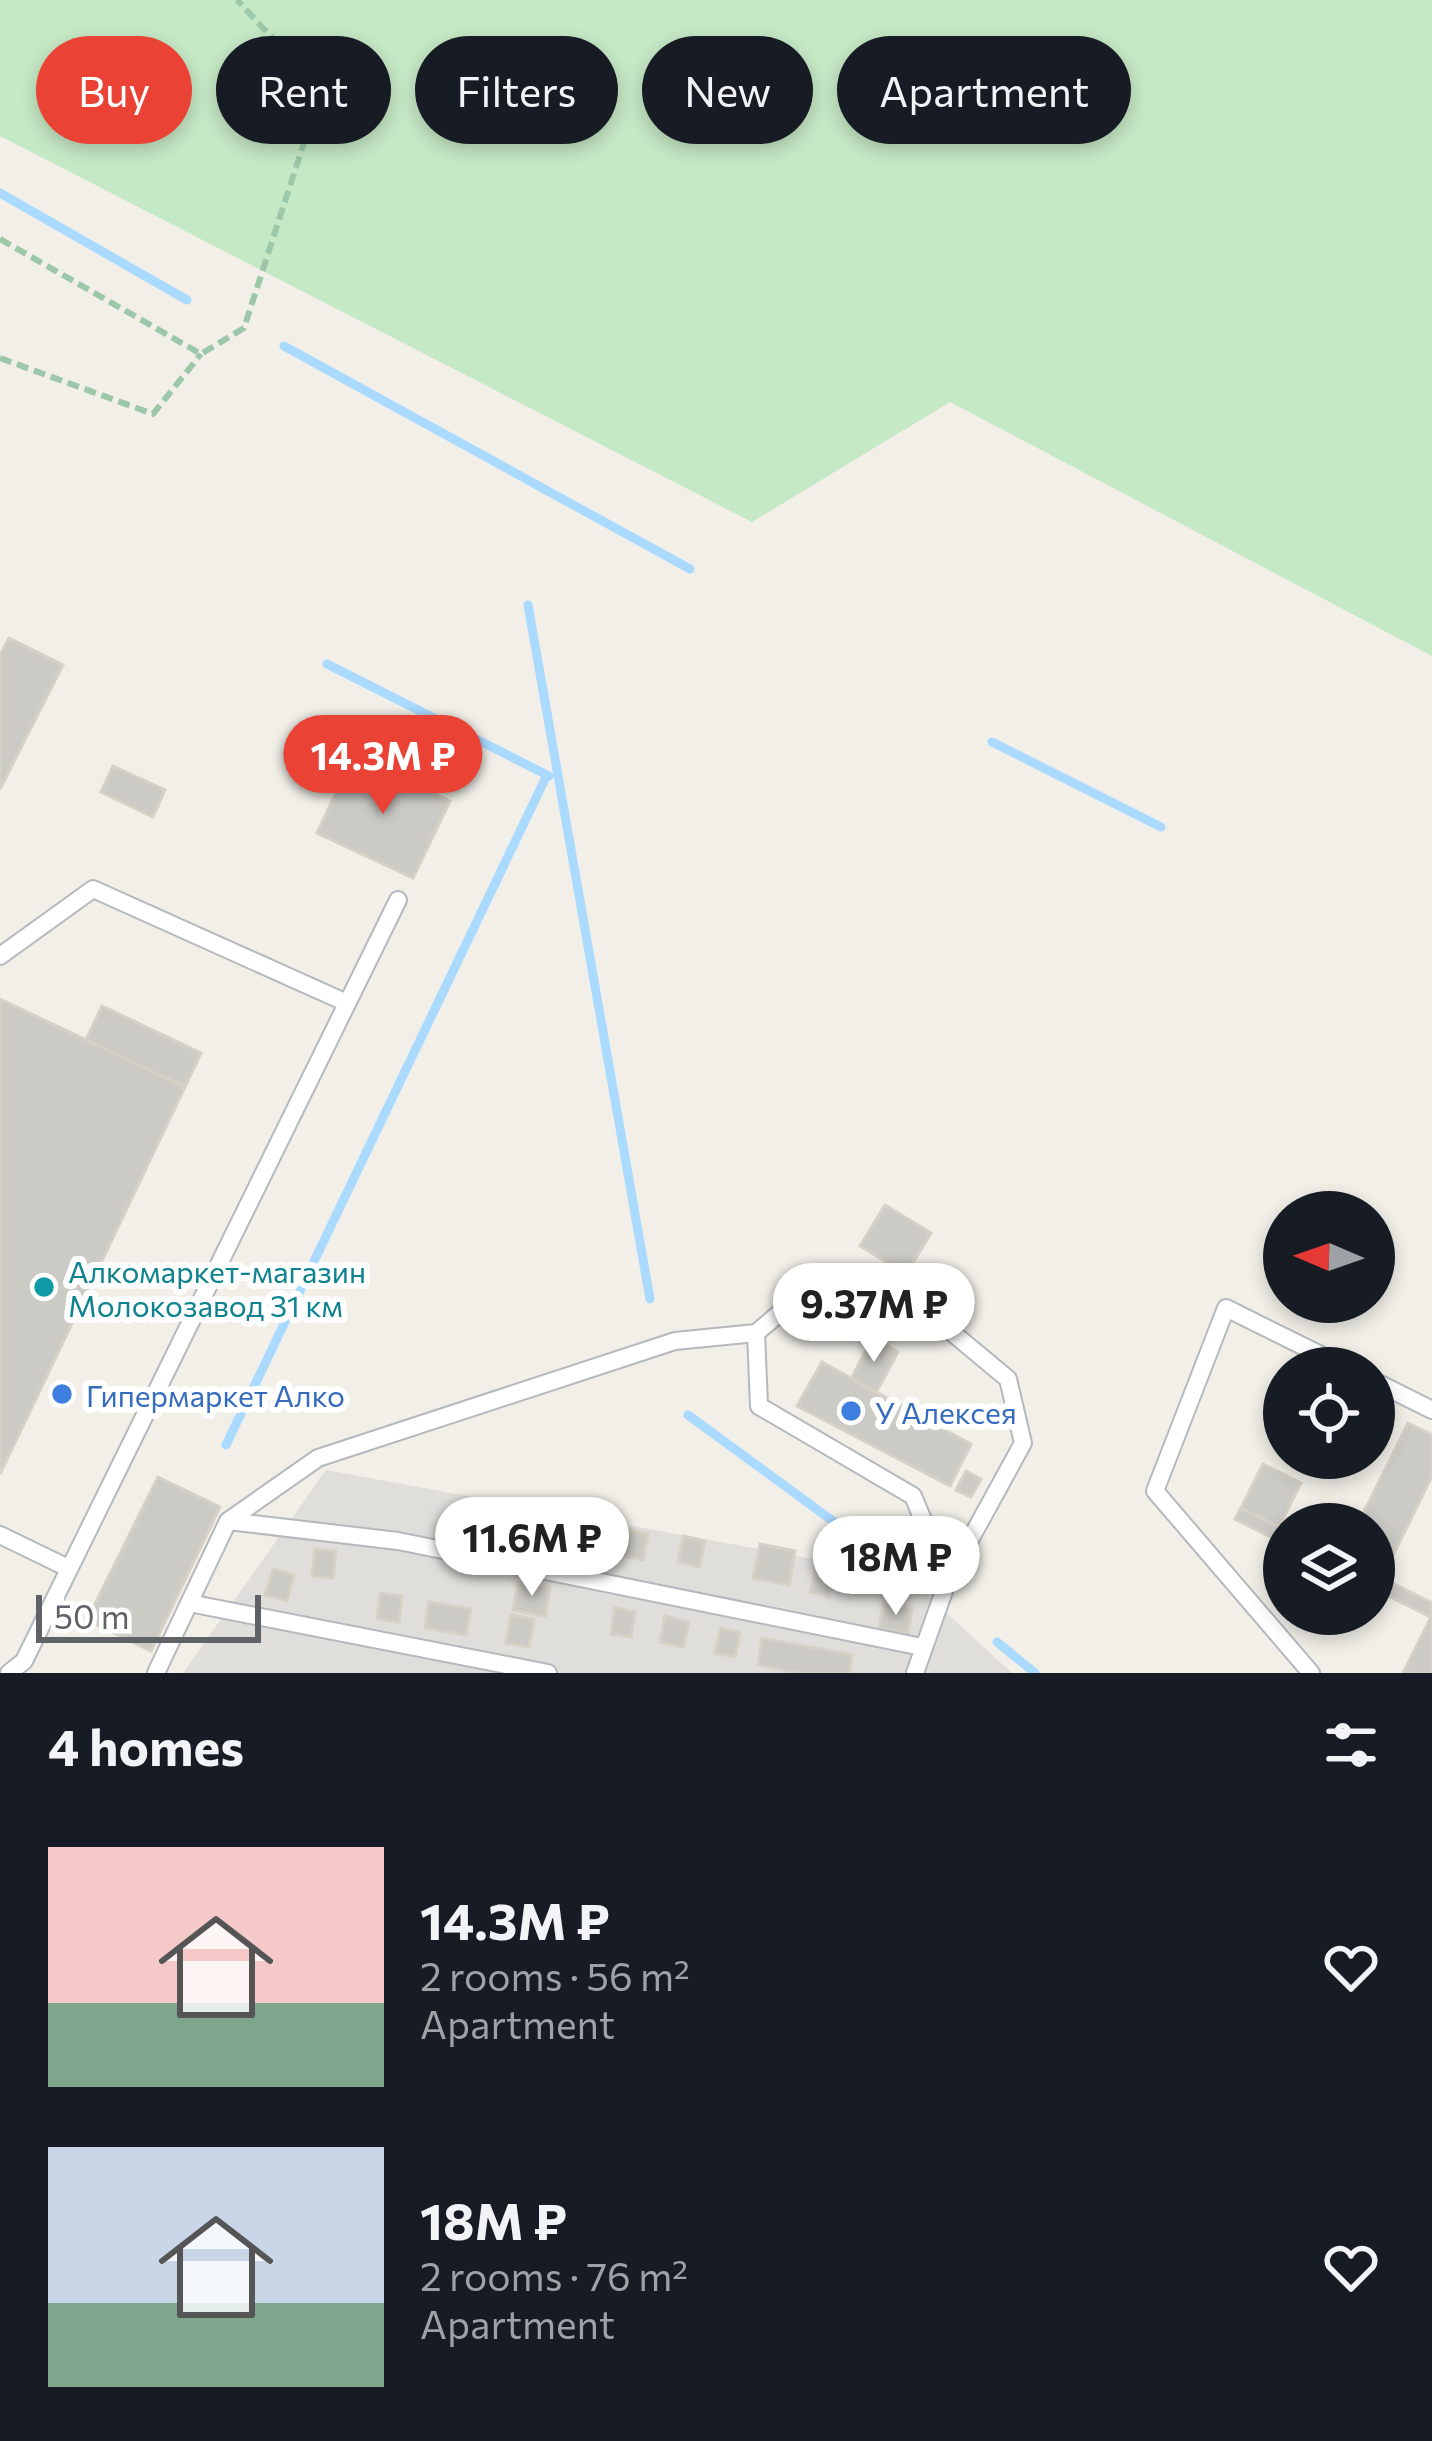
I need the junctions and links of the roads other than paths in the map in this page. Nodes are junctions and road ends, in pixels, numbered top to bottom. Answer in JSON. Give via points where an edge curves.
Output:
{"nodes":[{"id":1,"x":398,"y":900,"type":"dead end"},
{"id":2,"x":0,"y":956,"type":"edge"},
{"id":3,"x":347,"y":1003,"type":"junction"},
{"id":4,"x":756,"y":1333,"type":"junction"},
{"id":5,"x":1305,"y":1347,"type":"edge"},
{"id":6,"x":1395,"y":1392,"type":"edge"},
{"id":7,"x":1432,"y":1410,"type":"edge"},
{"id":8,"x":228,"y":1521,"type":"junction"},
{"id":9,"x":0,"y":1535,"type":"edge"},
{"id":10,"x":68,"y":1568,"type":"junction"},
{"id":11,"x":948,"y":1580,"type":"junction"},
{"id":12,"x":189,"y":1604,"type":"junction"},
{"id":13,"x":922,"y":1647,"type":"junction"},
{"id":14,"x":9,"y":1673,"type":"edge"},
{"id":15,"x":156,"y":1673,"type":"edge"},
{"id":16,"x":548,"y":1673,"type":"edge"},
{"id":17,"x":916,"y":1673,"type":"edge"},
{"id":18,"x":1311,"y":1673,"type":"edge"}],
"edges":[{"from":1,"to":3,"type":"lane"},
{"from":2,"to":3,"type":"lane","via":[[93,889]]},
{"from":3,"to":10,"type":"lane"},
{"from":4,"to":8,"type":"lane","via":[[675,1341],[318,1458]]},
{"from":4,"to":11,"type":"lane","via":[[759,1406],[914,1496]]},
{"from":4,"to":11,"type":"lane","via":[[827,1273],[931,1315],[1008,1378],[1023,1443]]},
{"from":5,"to":18,"type":"lane","via":[[1226,1308],[1155,1491]]},
{"from":6,"to":7,"type":"lane"},
{"from":8,"to":12,"type":"lane"},
{"from":8,"to":13,"type":"lane","via":[[398,1541]]},
{"from":9,"to":10,"type":"lane"},
{"from":10,"to":14,"type":"lane","via":[[24,1661]]},
{"from":11,"to":13,"type":"lane"},
{"from":12,"to":15,"type":"lane"},
{"from":12,"to":16,"type":"lane"},
{"from":13,"to":17,"type":"lane"}]}
